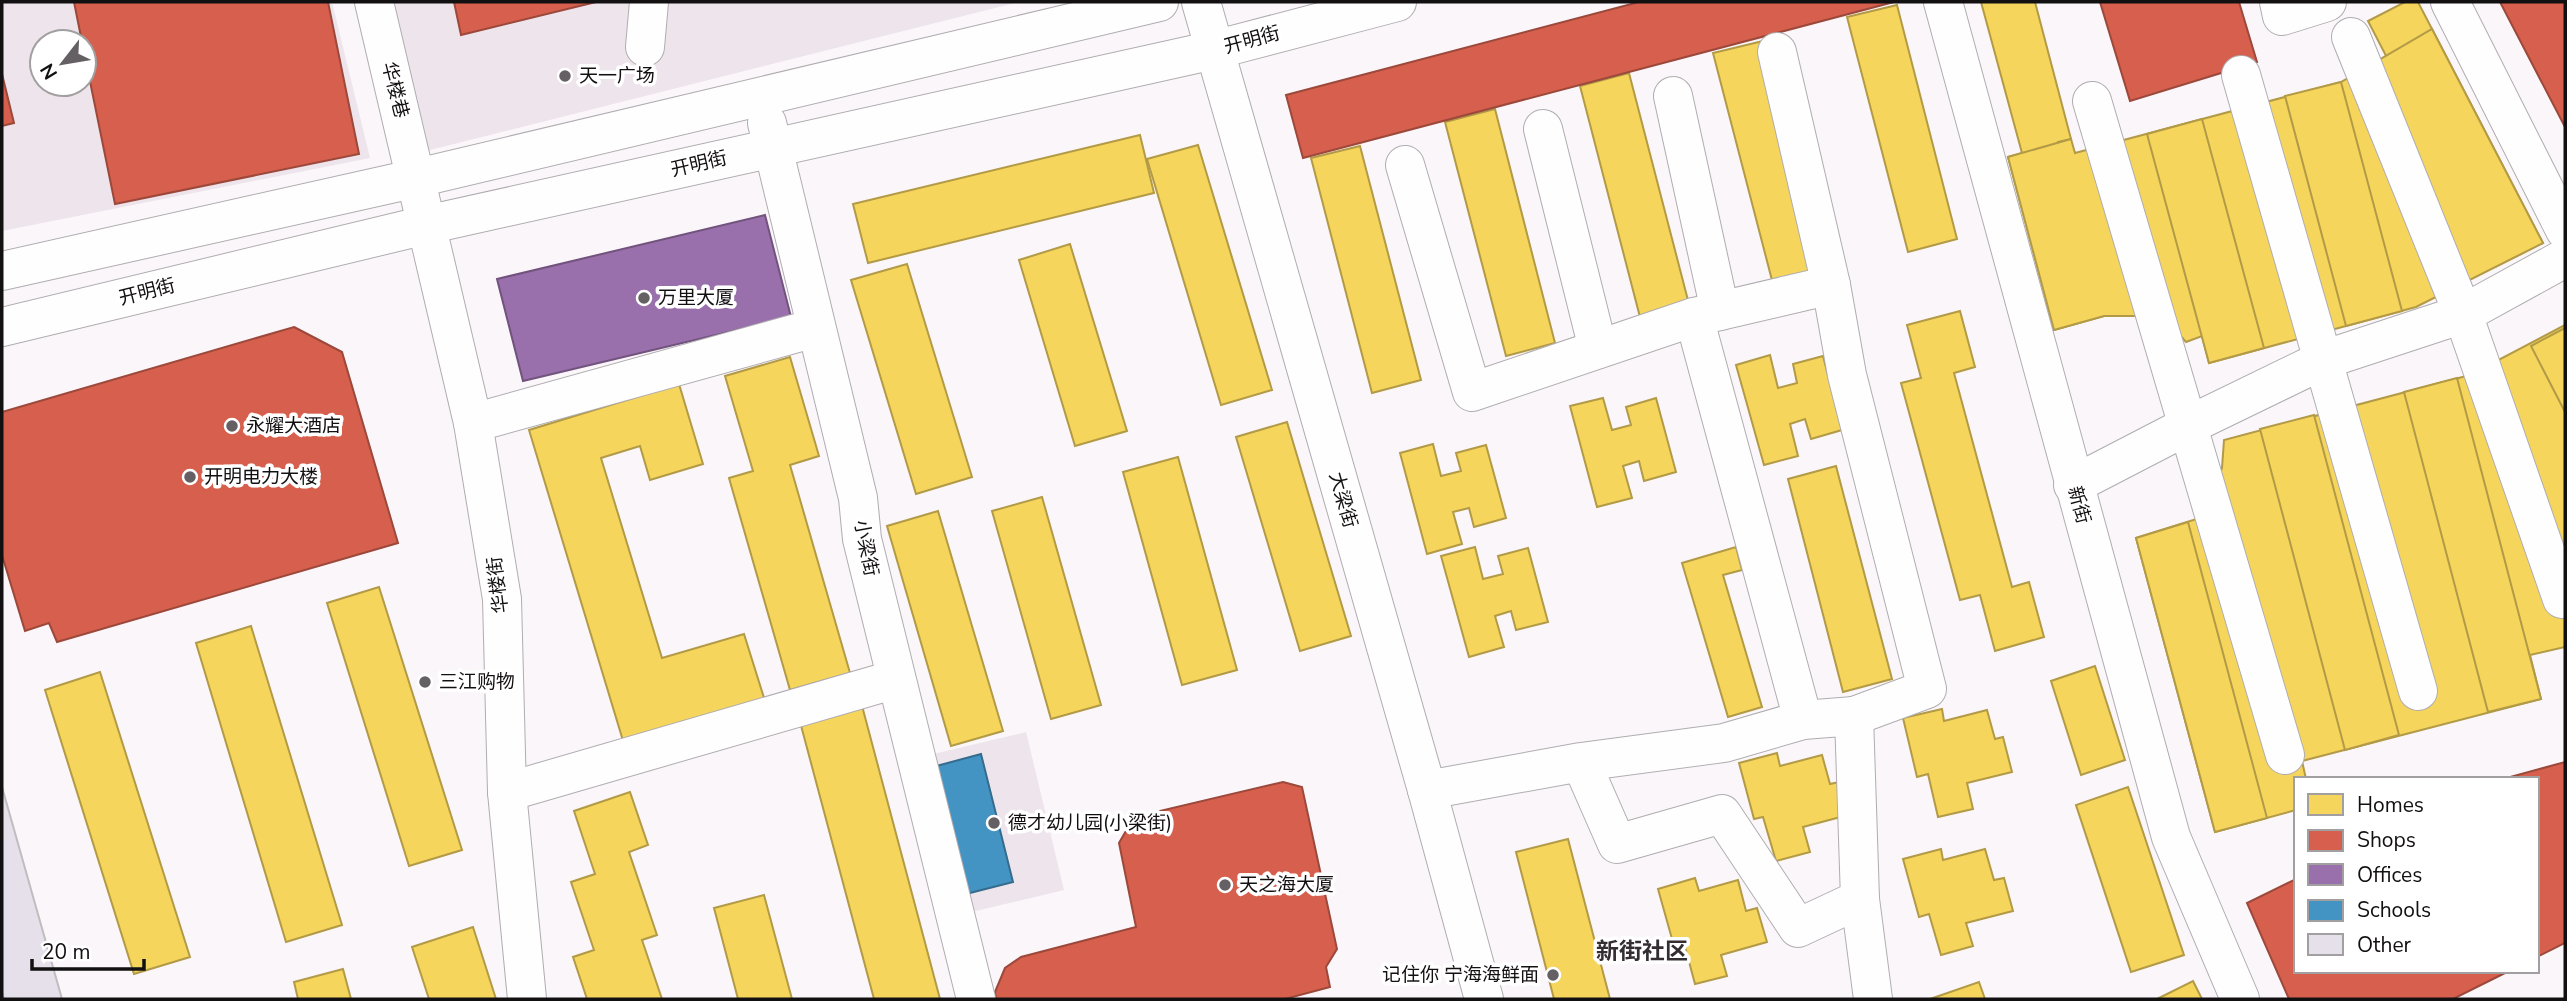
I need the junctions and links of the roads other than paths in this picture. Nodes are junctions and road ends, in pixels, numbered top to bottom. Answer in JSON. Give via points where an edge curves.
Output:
{"nodes":[{"id":1,"x":374,"y":2,"type":"edge"},
{"id":2,"x":649,"y":2,"type":"edge"},
{"id":3,"x":1159,"y":2,"type":"edge"},
{"id":4,"x":1201,"y":2,"type":"edge"},
{"id":5,"x":1397,"y":2,"type":"edge"},
{"id":6,"x":1943,"y":2,"type":"edge"},
{"id":7,"x":2279,"y":2,"type":"edge"},
{"id":8,"x":2327,"y":2,"type":"edge"},
{"id":9,"x":2450,"y":2,"type":"edge"},
{"id":10,"x":2351,"y":37,"type":"dead end"},
{"id":11,"x":646,"y":47,"type":"dead end"},
{"id":12,"x":1214,"y":50,"type":"junction"},
{"id":13,"x":1777,"y":52,"type":"dead end"},
{"id":14,"x":2241,"y":75,"type":"dead end"},
{"id":15,"x":761,"y":95,"type":"junction"},
{"id":16,"x":1673,"y":96,"type":"dead end"},
{"id":17,"x":2092,"y":101,"type":"dead end"},
{"id":18,"x":1543,"y":129,"type":"dead end"},
{"id":19,"x":773,"y":147,"type":"junction"},
{"id":20,"x":1405,"y":165,"type":"dead end"},
{"id":21,"x":417,"y":178,"type":"junction"},
{"id":22,"x":426,"y":225,"type":"junction"},
{"id":23,"x":2565,"y":230,"type":"edge"},
{"id":24,"x":2565,"y":258,"type":"edge"},
{"id":25,"x":2,"y":271,"type":"edge"},
{"id":26,"x":1831,"y":285,"type":"junction"},
{"id":27,"x":1707,"y":314,"type":"junction"},
{"id":28,"x":2463,"y":314,"type":"junction"},
{"id":29,"x":2,"y":327,"type":"edge"},
{"id":30,"x":815,"y":328,"type":"junction"},
{"id":31,"x":1598,"y":348,"type":"junction"},
{"id":32,"x":2323,"y":360,"type":"junction"},
{"id":33,"x":473,"y":423,"type":"junction"},
{"id":34,"x":2188,"y":426,"type":"junction"},
{"id":35,"x":2073,"y":485,"type":"junction"},
{"id":36,"x":2562,"y":599,"type":"dead end"},
{"id":37,"x":896,"y":678,"type":"junction"},
{"id":38,"x":2418,"y":691,"type":"dead end"},
{"id":39,"x":1854,"y":716,"type":"junction"},
{"id":40,"x":1803,"y":720,"type":"junction"},
{"id":41,"x":2285,"y":755,"type":"dead end"},
{"id":42,"x":1581,"y":762,"type":"junction"},
{"id":43,"x":1427,"y":790,"type":"junction"},
{"id":44,"x":507,"y":792,"type":"junction"},
{"id":45,"x":1860,"y":899,"type":"junction"},
{"id":46,"x":527,"y":999,"type":"edge"},
{"id":47,"x":976,"y":999,"type":"edge"},
{"id":48,"x":1483,"y":999,"type":"edge"},
{"id":49,"x":1872,"y":999,"type":"edge"},
{"id":50,"x":2240,"y":999,"type":"edge"}],
"edges":[{"from":1,"to":21,"type":"street","name":"华楼巷"},
{"from":2,"to":11,"type":"street"},
{"from":3,"to":15,"type":"street"},
{"from":4,"to":12,"type":"street","name":"大梁街"},
{"from":5,"to":12,"type":"street","name":"开明街"},
{"from":6,"to":35,"type":"street","name":"新街"},
{"from":7,"to":8,"type":"street","via":[[2282,16]]},
{"from":9,"to":23,"type":"street"},
{"from":10,"to":28,"type":"street"},
{"from":12,"to":19,"type":"street","name":"开明街"},
{"from":12,"to":43,"type":"street","name":"大梁街"},
{"from":13,"to":26,"type":"street"},
{"from":14,"to":32,"type":"street"},
{"from":15,"to":19,"type":"street","name":"小梁街"},
{"from":15,"to":21,"type":"street"},
{"from":16,"to":27,"type":"street"},
{"from":17,"to":34,"type":"street"},
{"from":18,"to":31,"type":"street"},
{"from":19,"to":22,"type":"street","name":"开明街"},
{"from":19,"to":30,"type":"street","name":"小梁街"},
{"from":20,"to":31,"type":"street","via":[[1472,392]]},
{"from":21,"to":22,"type":"street","name":"华楼街"},
{"from":21,"to":25,"type":"street"},
{"from":22,"to":29,"type":"street","name":"开明街"},
{"from":22,"to":33,"type":"street","name":"华楼街"},
{"from":24,"to":28,"type":"street"},
{"from":26,"to":27,"type":"street"},
{"from":26,"to":39,"type":"street","via":[[1847,375],[1927,689]]},
{"from":27,"to":31,"type":"street"},
{"from":27,"to":40,"type":"street"},
{"from":28,"to":32,"type":"street"},
{"from":28,"to":36,"type":"street"},
{"from":30,"to":33,"type":"street"},
{"from":30,"to":37,"type":"street","name":"小梁街","via":[[858,498],[862,538]]},
{"from":32,"to":34,"type":"street"},
{"from":32,"to":38,"type":"street"},
{"from":33,"to":44,"type":"street","name":"华楼街","via":[[502,599]]},
{"from":34,"to":35,"type":"street"},
{"from":34,"to":41,"type":"street"},
{"from":35,"to":50,"type":"street","name":"新街","via":[[2171,837]]},
{"from":37,"to":44,"type":"street"},
{"from":37,"to":47,"type":"street","name":"小梁街"},
{"from":39,"to":40,"type":"street"},
{"from":39,"to":45,"type":"street"},
{"from":40,"to":42,"type":"street","via":[[1724,743]]},
{"from":42,"to":43,"type":"street"},
{"from":42,"to":45,"type":"street","via":[[1617,844],[1722,814],[1798,928]]},
{"from":43,"to":48,"type":"street","name":"大梁街"},
{"from":44,"to":46,"type":"street","name":"华楼街"},
{"from":45,"to":49,"type":"street"}]}
